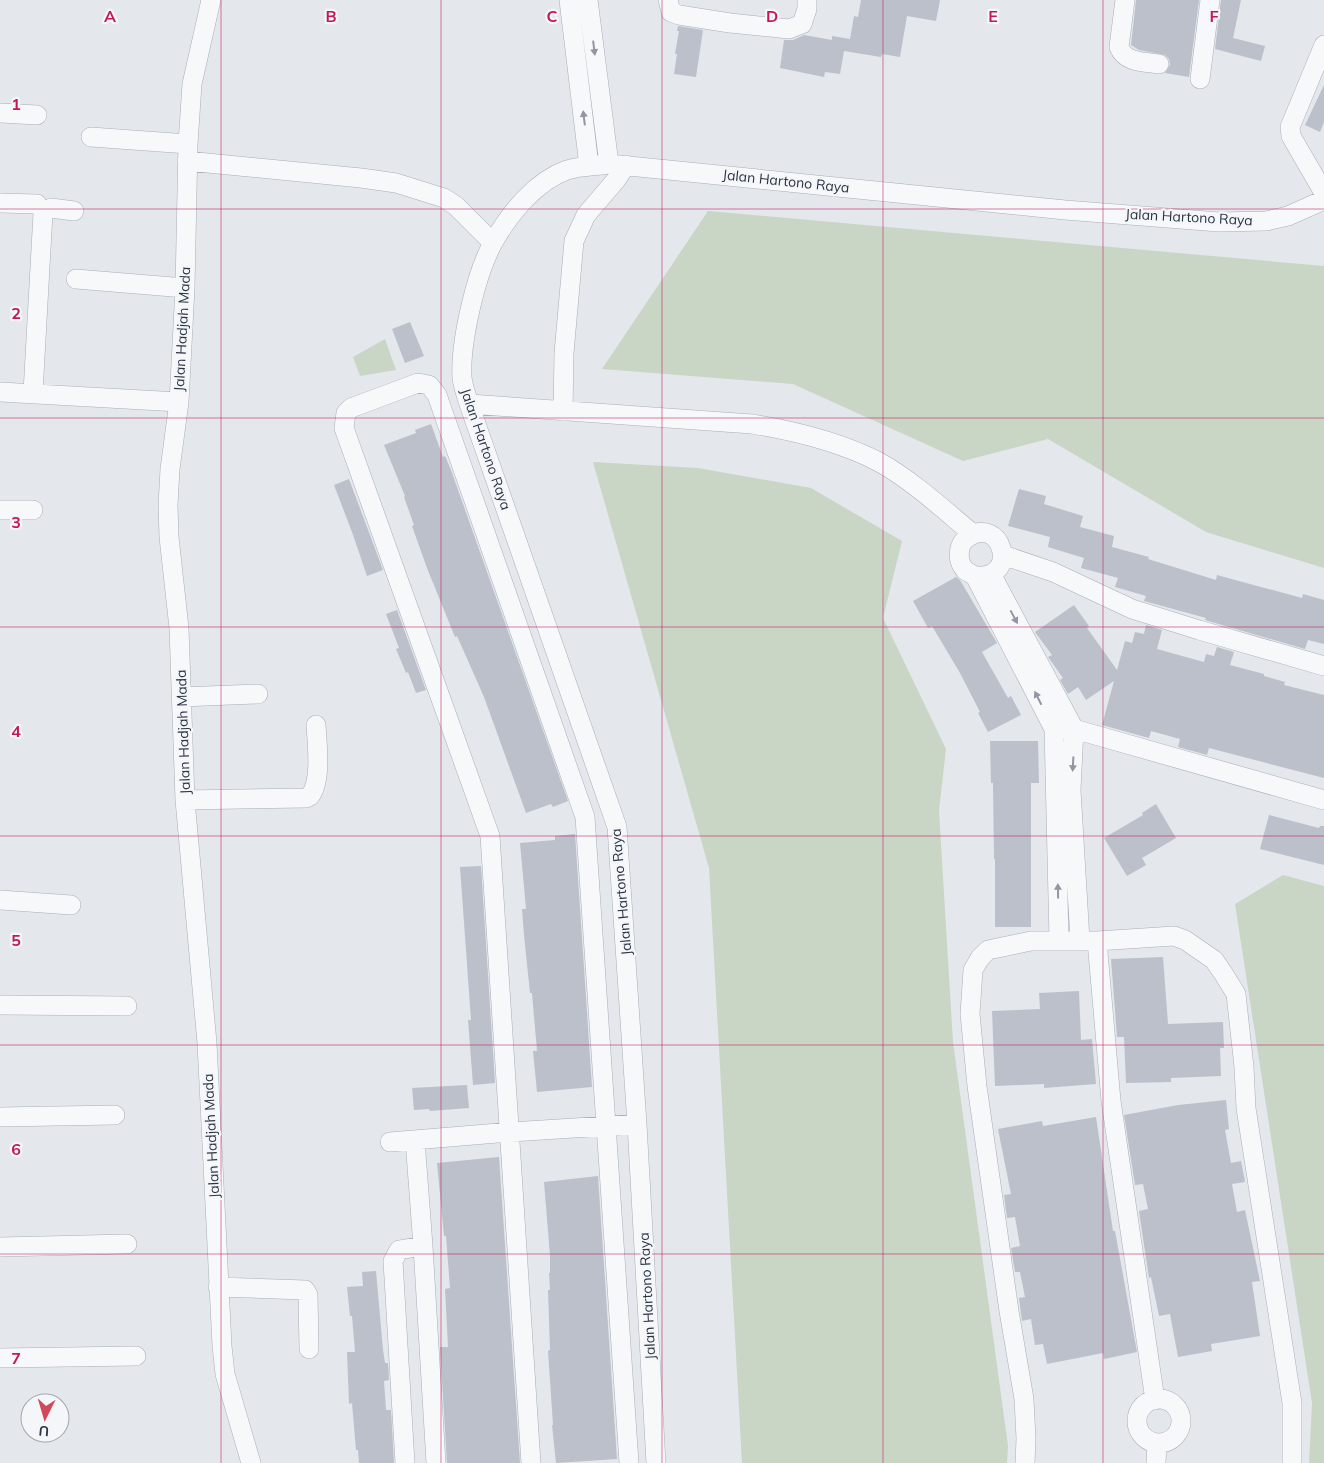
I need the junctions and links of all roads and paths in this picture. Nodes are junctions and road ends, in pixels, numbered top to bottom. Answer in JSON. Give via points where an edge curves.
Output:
{"nodes":[{"id":1,"x":211,"y":0,"type":"edge"},
{"id":2,"x":570,"y":0,"type":"edge"},
{"id":3,"x":588,"y":0,"type":"edge"},
{"id":4,"x":668,"y":0,"type":"edge"},
{"id":5,"x":807,"y":0,"type":"edge"},
{"id":6,"x":1125,"y":0,"type":"edge"},
{"id":7,"x":1210,"y":0,"type":"edge"},
{"id":8,"x":1323,"y":50,"type":"edge"},
{"id":9,"x":1159,"y":64,"type":"dead end"},
{"id":10,"x":1200,"y":78,"type":"dead end"},
{"id":11,"x":0,"y":114,"type":"edge"},
{"id":12,"x":37,"y":114,"type":"dead end"},
{"id":13,"x":91,"y":137,"type":"dead end"},
{"id":14,"x":187,"y":153,"type":"junction"},
{"id":15,"x":618,"y":165,"type":"junction"},
{"id":16,"x":590,"y":166,"type":"junction"},
{"id":17,"x":1321,"y":181,"type":"edge"},
{"id":18,"x":0,"y":203,"type":"edge"},
{"id":19,"x":37,"y":204,"type":"dead end"},
{"id":20,"x":1317,"y":204,"type":"edge"},
{"id":21,"x":74,"y":211,"type":"dead end"},
{"id":22,"x":493,"y":243,"type":"junction"},
{"id":23,"x":76,"y":279,"type":"dead end"},
{"id":24,"x":185,"y":288,"type":"junction"},
{"id":25,"x":0,"y":392,"type":"edge"},
{"id":26,"x":33,"y":393,"type":"junction"},
{"id":27,"x":179,"y":402,"type":"junction"},
{"id":28,"x":469,"y":404,"type":"junction"},
{"id":29,"x":562,"y":410,"type":"junction"},
{"id":30,"x":0,"y":510,"type":"edge"},
{"id":31,"x":34,"y":510,"type":"dead end"},
{"id":32,"x":973,"y":534,"type":"junction"},
{"id":33,"x":1003,"y":555,"type":"junction"},
{"id":34,"x":983,"y":575,"type":"junction"},
{"id":35,"x":1324,"y":666,"type":"edge"},
{"id":36,"x":258,"y":694,"type":"dead end"},
{"id":37,"x":181,"y":697,"type":"junction"},
{"id":38,"x":316,"y":725,"type":"dead end"},
{"id":39,"x":1054,"y":729,"type":"junction"},
{"id":40,"x":1074,"y":729,"type":"junction"},
{"id":41,"x":185,"y":800,"type":"junction"},
{"id":42,"x":1324,"y":800,"type":"edge"},
{"id":43,"x":0,"y":900,"type":"edge"},
{"id":44,"x":71,"y":905,"type":"dead end"},
{"id":45,"x":1059,"y":940,"type":"junction"},
{"id":46,"x":1089,"y":941,"type":"junction"},
{"id":47,"x":0,"y":1006,"type":"edge"},
{"id":48,"x":127,"y":1006,"type":"dead end"},
{"id":49,"x":115,"y":1115,"type":"dead end"},
{"id":50,"x":0,"y":1117,"type":"edge"},
{"id":51,"x":637,"y":1124,"type":"junction"},
{"id":52,"x":606,"y":1126,"type":"junction"},
{"id":53,"x":511,"y":1132,"type":"junction"},
{"id":54,"x":415,"y":1140,"type":"junction"},
{"id":55,"x":390,"y":1142,"type":"dead end"},
{"id":56,"x":127,"y":1244,"type":"dead end"},
{"id":57,"x":423,"y":1246,"type":"junction"},
{"id":58,"x":0,"y":1247,"type":"edge"},
{"id":59,"x":218,"y":1288,"type":"junction"},
{"id":60,"x":309,"y":1349,"type":"dead end"},
{"id":61,"x":136,"y":1356,"type":"dead end"},
{"id":62,"x":0,"y":1358,"type":"edge"},
{"id":63,"x":1155,"y":1400,"type":"junction"},
{"id":64,"x":1157,"y":1443,"type":"junction"},
{"id":65,"x":250,"y":1463,"type":"edge"},
{"id":66,"x":405,"y":1463,"type":"edge"},
{"id":67,"x":436,"y":1463,"type":"edge"},
{"id":68,"x":532,"y":1463,"type":"edge"},
{"id":69,"x":629,"y":1463,"type":"edge"},
{"id":70,"x":656,"y":1463,"type":"edge"},
{"id":71,"x":1025,"y":1463,"type":"edge"},
{"id":72,"x":1156,"y":1463,"type":"edge"},
{"id":73,"x":1292,"y":1463,"type":"edge"}],
"edges":[{"from":1,"to":14,"type":"street","name":"Jalan Hadjah Mada","via":[[192,84]]},
{"from":16,"to":2,"type":"street","one_way":true},
{"from":3,"to":15,"type":"street","one_way":true},
{"from":4,"to":5,"type":"street","via":[[671,12],[679,15],[790,29],[802,24]]},
{"from":6,"to":9,"type":"street","via":[[1121,52],[1127,58]]},
{"from":7,"to":10,"type":"street"},
{"from":8,"to":17,"type":"street","via":[[1290,127],[1291,136]]},
{"from":11,"to":12,"type":"street"},
{"from":13,"to":14,"type":"street"},
{"from":14,"to":22,"type":"street","via":[[396,183],[444,198]]},
{"from":14,"to":24,"type":"street","name":"Jalan Hadjah Mada"},
{"from":15,"to":16,"type":"street","name":"Jalan Hartono Raya"},
{"from":15,"to":20,"type":"street","name":"Jalan Hartono Raya","via":[[1065,210],[1219,222],[1266,221]]},
{"from":15,"to":29,"type":"street","via":[[616,180],[586,215],[574,241]]},
{"from":16,"to":22,"type":"street","name":"Jalan Hartono Raya","via":[[567,170],[528,196]]},
{"from":17,"to":20,"type":"street","name":"Jalan Hartono Raya"},
{"from":18,"to":19,"type":"street"},
{"from":21,"to":26,"type":"street","via":[[51,208],[43,212]]},
{"from":22,"to":28,"type":"street","name":"Jalan Hartono Raya","via":[[471,306],[464,348],[462,379]]},
{"from":23,"to":24,"type":"street"},
{"from":24,"to":27,"type":"street","name":"Jalan Hadjah Mada"},
{"from":25,"to":26,"type":"street"},
{"from":26,"to":27,"type":"street"},
{"from":27,"to":37,"type":"street","name":"Jalan Hadjah Mada","via":[[168,505],[179,628]]},
{"from":28,"to":29,"type":"street"},
{"from":28,"to":51,"type":"street","name":"Jalan Hartono Raya","via":[[617,828]]},
{"from":29,"to":32,"type":"street","via":[[752,424],[788,430],[860,453],[880,463],[912,483]]},
{"from":30,"to":31,"type":"street"},
{"from":32,"to":33,"type":"street","via":[[984,532],[994,536]]},
{"from":32,"to":34,"type":"street","via":[[964,540],[959,550],[960,561],[965,570]]},
{"from":33,"to":34,"type":"street","via":[[1000,566]]},
{"from":33,"to":35,"type":"street","via":[[1052,572],[1132,609]]},
{"from":39,"to":34,"type":"street","one_way":true},
{"from":34,"to":40,"type":"street","one_way":true},
{"from":36,"to":37,"type":"street"},
{"from":37,"to":41,"type":"street","name":"Jalan Hadjah Mada"},
{"from":38,"to":41,"type":"street","via":[[318,751],[314,788],[310,796]]},
{"from":39,"to":40,"type":"street"},
{"from":45,"to":39,"type":"street","one_way":true},
{"from":40,"to":42,"type":"street"},
{"from":40,"to":46,"type":"street","one_way":true,"via":[[1071,790]]},
{"from":41,"to":59,"type":"street","name":"Jalan Hadjah Mada","via":[[207,1043]]},
{"from":43,"to":44,"type":"street"},
{"from":45,"to":46,"type":"street"},
{"from":45,"to":71,"type":"street","via":[[1031,941],[988,950],[973,970],[970,1014],[980,1115],[1024,1399]]},
{"from":46,"to":63,"type":"street"},
{"from":46,"to":73,"type":"street","via":[[1174,936],[1214,960],[1236,994],[1246,1108],[1292,1403]]},
{"from":47,"to":48,"type":"street"},
{"from":49,"to":50,"type":"street"},
{"from":51,"to":52,"type":"street"},
{"from":51,"to":70,"type":"street","name":"Jalan Hartono Raya"},
{"from":52,"to":53,"type":"street"},
{"from":52,"to":53,"type":"street","via":[[585,817],[437,395],[429,385],[418,383],[351,408],[346,413],[344,428],[490,836]]},
{"from":52,"to":69,"type":"street"},
{"from":53,"to":54,"type":"street"},
{"from":53,"to":68,"type":"street"},
{"from":54,"to":55,"type":"street"},
{"from":54,"to":57,"type":"street"},
{"from":56,"to":58,"type":"street"},
{"from":57,"to":66,"type":"street","via":[[399,1250],[394,1260]]},
{"from":57,"to":67,"type":"street"},
{"from":59,"to":60,"type":"street","via":[[305,1290],[308,1294]]},
{"from":59,"to":65,"type":"street","name":"Jalan Hadjah Mada","via":[[225,1374]]},
{"from":61,"to":62,"type":"street"},
{"from":63,"to":64,"type":"street","via":[[1142,1408],[1137,1422],[1143,1436]]},
{"from":63,"to":64,"type":"street","via":[[1166,1400],[1175,1406],[1181,1426],[1168,1442]]},
{"from":64,"to":72,"type":"street"}]}
